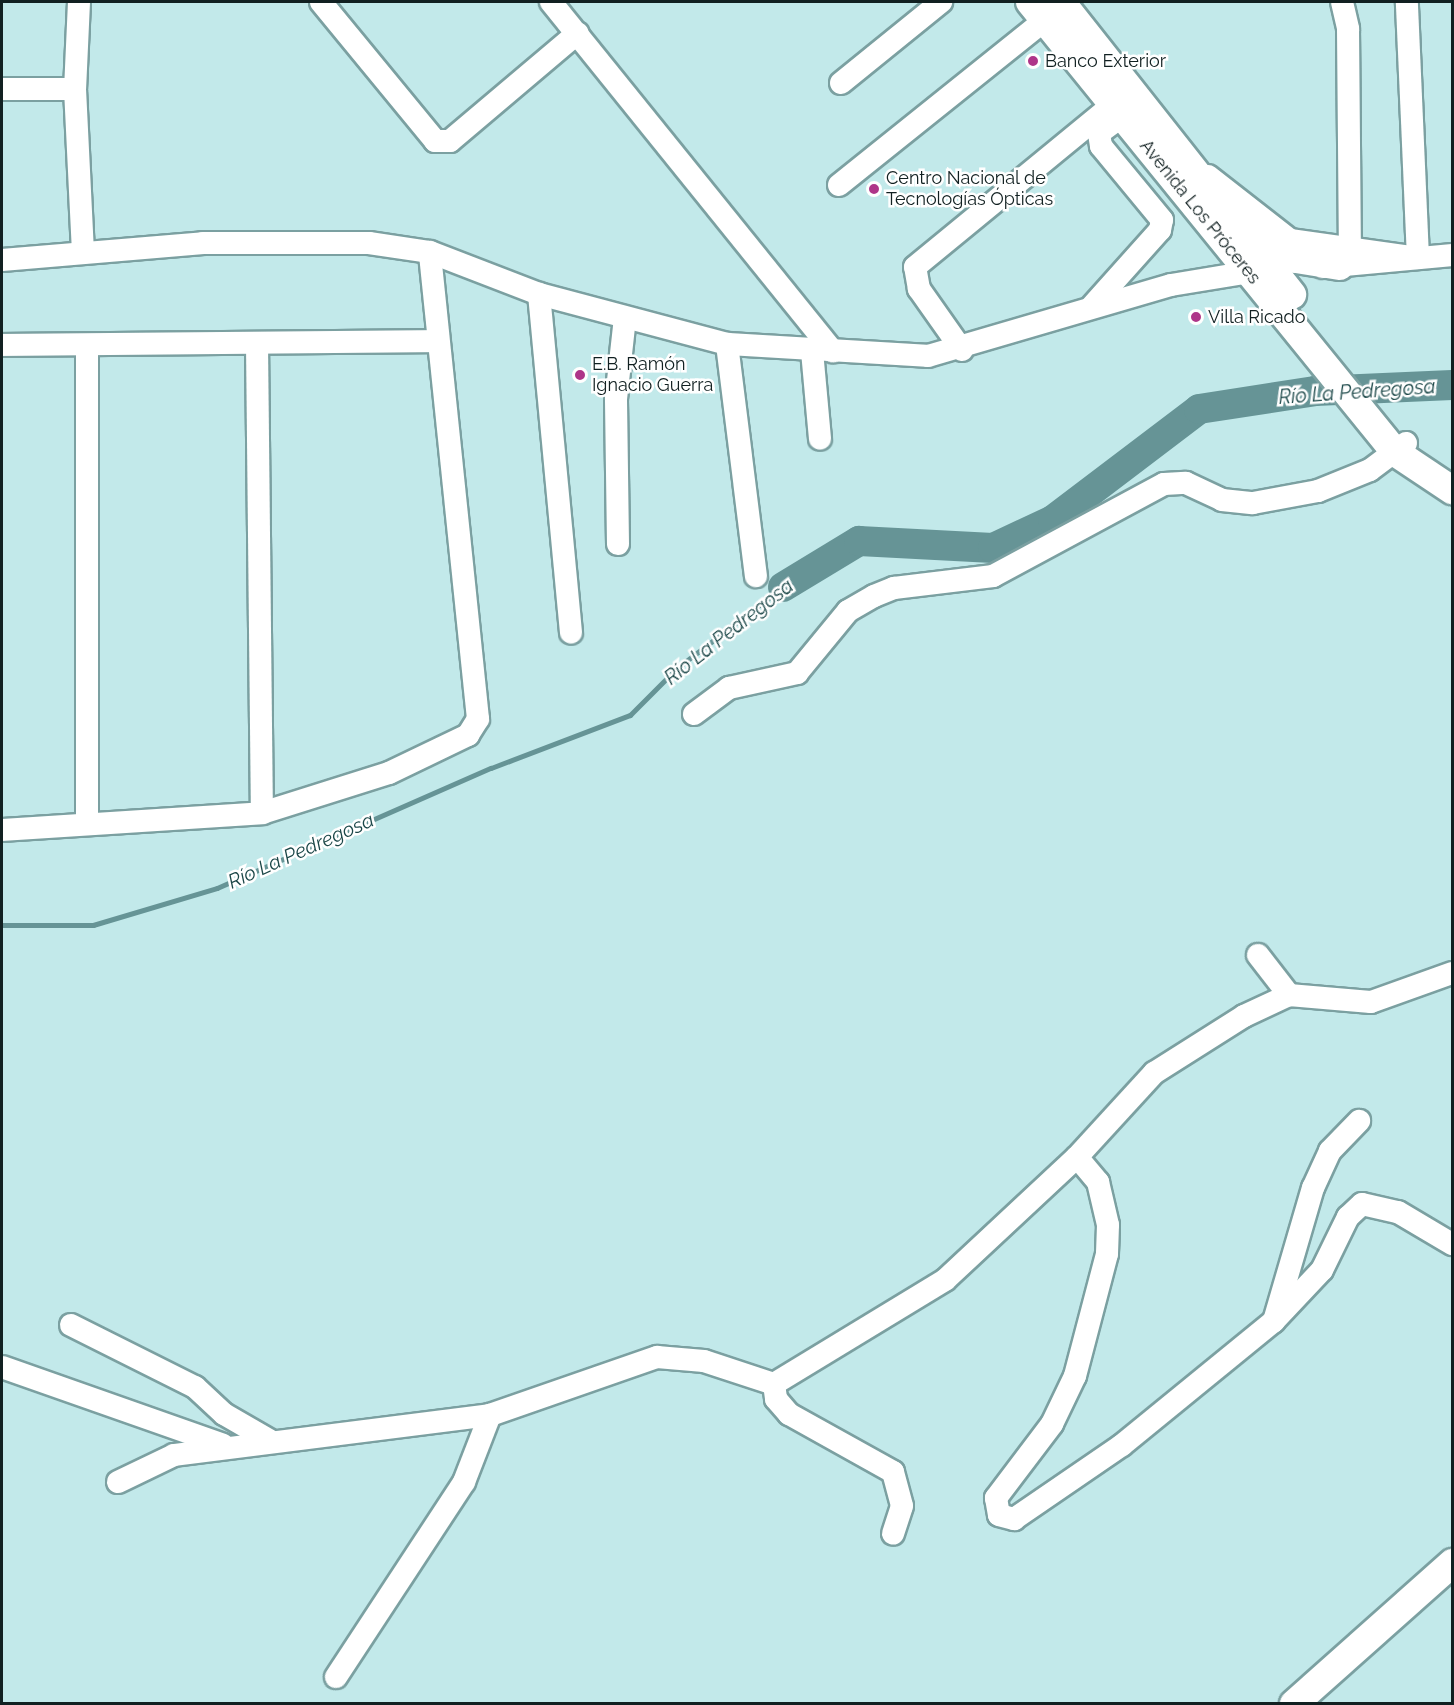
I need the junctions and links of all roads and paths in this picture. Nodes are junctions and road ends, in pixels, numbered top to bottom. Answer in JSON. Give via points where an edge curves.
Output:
{"nodes":[{"id":1,"x":79,"y":2,"type":"edge"},
{"id":2,"x":321,"y":2,"type":"edge"},
{"id":3,"x":551,"y":2,"type":"edge"},
{"id":4,"x":941,"y":2,"type":"edge"},
{"id":5,"x":1342,"y":2,"type":"edge"},
{"id":6,"x":1407,"y":2,"type":"edge"},
{"id":7,"x":1045,"y":8,"type":"edge"},
{"id":8,"x":578,"y":33,"type":"junction"},
{"id":9,"x":841,"y":83,"type":"dead end"},
{"id":10,"x":2,"y":89,"type":"edge"},
{"id":11,"x":75,"y":89,"type":"junction"},
{"id":12,"x":1117,"y":111,"type":"junction"},
{"id":13,"x":1192,"y":162,"type":"junction"},
{"id":14,"x":839,"y":185,"type":"dead end"},
{"id":15,"x":83,"y":251,"type":"junction"},
{"id":16,"x":430,"y":252,"type":"junction"},
{"id":17,"x":1452,"y":255,"type":"edge"},
{"id":18,"x":1418,"y":258,"type":"junction"},
{"id":19,"x":2,"y":260,"type":"edge"},
{"id":20,"x":1346,"y":260,"type":"junction"},
{"id":21,"x":1261,"y":271,"type":"junction"},
{"id":22,"x":539,"y":294,"type":"junction"},
{"id":23,"x":1092,"y":306,"type":"junction"},
{"id":24,"x":625,"y":317,"type":"junction"},
{"id":25,"x":436,"y":341,"type":"junction"},
{"id":26,"x":257,"y":343,"type":"junction"},
{"id":27,"x":726,"y":344,"type":"junction"},
{"id":28,"x":2,"y":345,"type":"edge"},
{"id":29,"x":87,"y":346,"type":"junction"},
{"id":30,"x":962,"y":350,"type":"junction"},
{"id":31,"x":823,"y":351,"type":"junction"},
{"id":32,"x":820,"y":439,"type":"dead end"},
{"id":33,"x":1401,"y":448,"type":"junction"},
{"id":34,"x":1452,"y":483,"type":"edge"},
{"id":35,"x":1452,"y":490,"type":"edge"},
{"id":36,"x":618,"y":544,"type":"dead end"},
{"id":37,"x":756,"y":576,"type":"dead end"},
{"id":38,"x":571,"y":632,"type":"dead end"},
{"id":39,"x":694,"y":714,"type":"dead end"},
{"id":40,"x":262,"y":813,"type":"junction"},
{"id":41,"x":87,"y":824,"type":"junction"},
{"id":42,"x":2,"y":830,"type":"edge"},
{"id":43,"x":1258,"y":955,"type":"dead end"},
{"id":44,"x":1452,"y":974,"type":"edge"},
{"id":45,"x":1289,"y":995,"type":"junction"},
{"id":46,"x":1359,"y":1121,"type":"dead end"},
{"id":47,"x":1077,"y":1157,"type":"junction"},
{"id":48,"x":1452,"y":1244,"type":"edge"},
{"id":49,"x":1274,"y":1322,"type":"junction"},
{"id":50,"x":71,"y":1325,"type":"dead end"},
{"id":51,"x":2,"y":1367,"type":"edge"},
{"id":52,"x":774,"y":1384,"type":"junction"},
{"id":53,"x":490,"y":1415,"type":"junction"},
{"id":54,"x":269,"y":1440,"type":"junction"},
{"id":55,"x":227,"y":1447,"type":"junction"},
{"id":56,"x":118,"y":1482,"type":"dead end"},
{"id":57,"x":893,"y":1534,"type":"dead end"},
{"id":58,"x":1452,"y":1563,"type":"edge"},
{"id":59,"x":336,"y":1677,"type":"dead end"},
{"id":60,"x":1293,"y":1704,"type":"edge"}],
"edges":[{"from":1,"to":11,"type":"street"},
{"from":2,"to":8,"type":"street","via":[[435,141],[450,141]]},
{"from":3,"to":8,"type":"street"},
{"from":4,"to":9,"type":"street"},
{"from":5,"to":20,"type":"street","via":[[1348,29]]},
{"from":6,"to":18,"type":"street"},
{"from":7,"to":12,"type":"main road","name":"Avenida Los Próceres"},
{"from":7,"to":13,"type":"main road","name":"Avenida Los Próceres"},
{"from":7,"to":14,"type":"street"},
{"from":8,"to":31,"type":"street"},
{"from":10,"to":11,"type":"street"},
{"from":11,"to":15,"type":"street"},
{"from":12,"to":21,"type":"main road","name":"Avenida Los Próceres"},
{"from":12,"to":23,"type":"street","via":[[1099,133],[1101,146],[1162,220],[1160,230]]},
{"from":12,"to":30,"type":"street","via":[[915,267],[919,289]]},
{"from":13,"to":20,"type":"main road","via":[[1273,248],[1296,260]]},
{"from":13,"to":21,"type":"main road","name":"Avenida Los Próceres"},
{"from":15,"to":16,"type":"street","via":[[203,243],[369,243]]},
{"from":15,"to":19,"type":"street"},
{"from":16,"to":22,"type":"street"},
{"from":16,"to":25,"type":"street"},
{"from":17,"to":18,"type":"street"},
{"from":18,"to":20,"type":"street"},
{"from":20,"to":21,"type":"street"},
{"from":21,"to":23,"type":"street"},
{"from":21,"to":33,"type":"main road","name":"Avenida Los Próceres"},
{"from":22,"to":24,"type":"street"},
{"from":22,"to":38,"type":"street"},
{"from":23,"to":30,"type":"street"},
{"from":24,"to":27,"type":"street"},
{"from":24,"to":36,"type":"street","via":[[616,399]]},
{"from":25,"to":26,"type":"street"},
{"from":25,"to":40,"type":"street","via":[[478,719],[468,735],[389,773]]},
{"from":26,"to":29,"type":"street"},
{"from":26,"to":40,"type":"street"},
{"from":27,"to":31,"type":"street"},
{"from":27,"to":37,"type":"street","via":[[749,487]]},
{"from":28,"to":29,"type":"street"},
{"from":29,"to":41,"type":"street"},
{"from":30,"to":31,"type":"street","via":[[928,356]]},
{"from":31,"to":32,"type":"street"},
{"from":33,"to":34,"type":"main road","name":"Avenida Los Próceres"},
{"from":33,"to":35,"type":"main road","name":"Avenida Los Próceres"},
{"from":33,"to":39,"type":"street","via":[[1370,470],[1318,491],[1253,503],[1222,500],[1186,483],[1164,484],[993,576],[894,588],[874,596],[848,611],[797,673],[729,688]]},
{"from":40,"to":41,"type":"street"},
{"from":41,"to":42,"type":"street"},
{"from":43,"to":45,"type":"street"},
{"from":44,"to":45,"type":"street","via":[[1371,1002]]},
{"from":45,"to":47,"type":"street","via":[[1244,1016],[1154,1073]]},
{"from":46,"to":49,"type":"street","via":[[1330,1151],[1313,1188]]},
{"from":47,"to":49,"type":"street","via":[[1098,1182],[1108,1225],[1107,1254],[1075,1376],[1052,1424],[996,1498],[999,1515],[1014,1519],[1041,1503]]},
{"from":47,"to":52,"type":"street","via":[[945,1280]]},
{"from":48,"to":49,"type":"street","via":[[1398,1212],[1362,1204],[1348,1217],[1322,1270]]},
{"from":50,"to":54,"type":"street","via":[[195,1387],[231,1419]]},
{"from":51,"to":55,"type":"street"},
{"from":52,"to":53,"type":"street","via":[[704,1361],[657,1357]]},
{"from":52,"to":57,"type":"street","via":[[776,1399],[789,1414],[893,1472],[902,1506]]},
{"from":53,"to":54,"type":"street"},
{"from":53,"to":59,"type":"street","via":[[464,1482]]},
{"from":54,"to":55,"type":"street"},
{"from":55,"to":56,"type":"street","via":[[174,1455]]},
{"from":58,"to":60,"type":"main road"}]}
